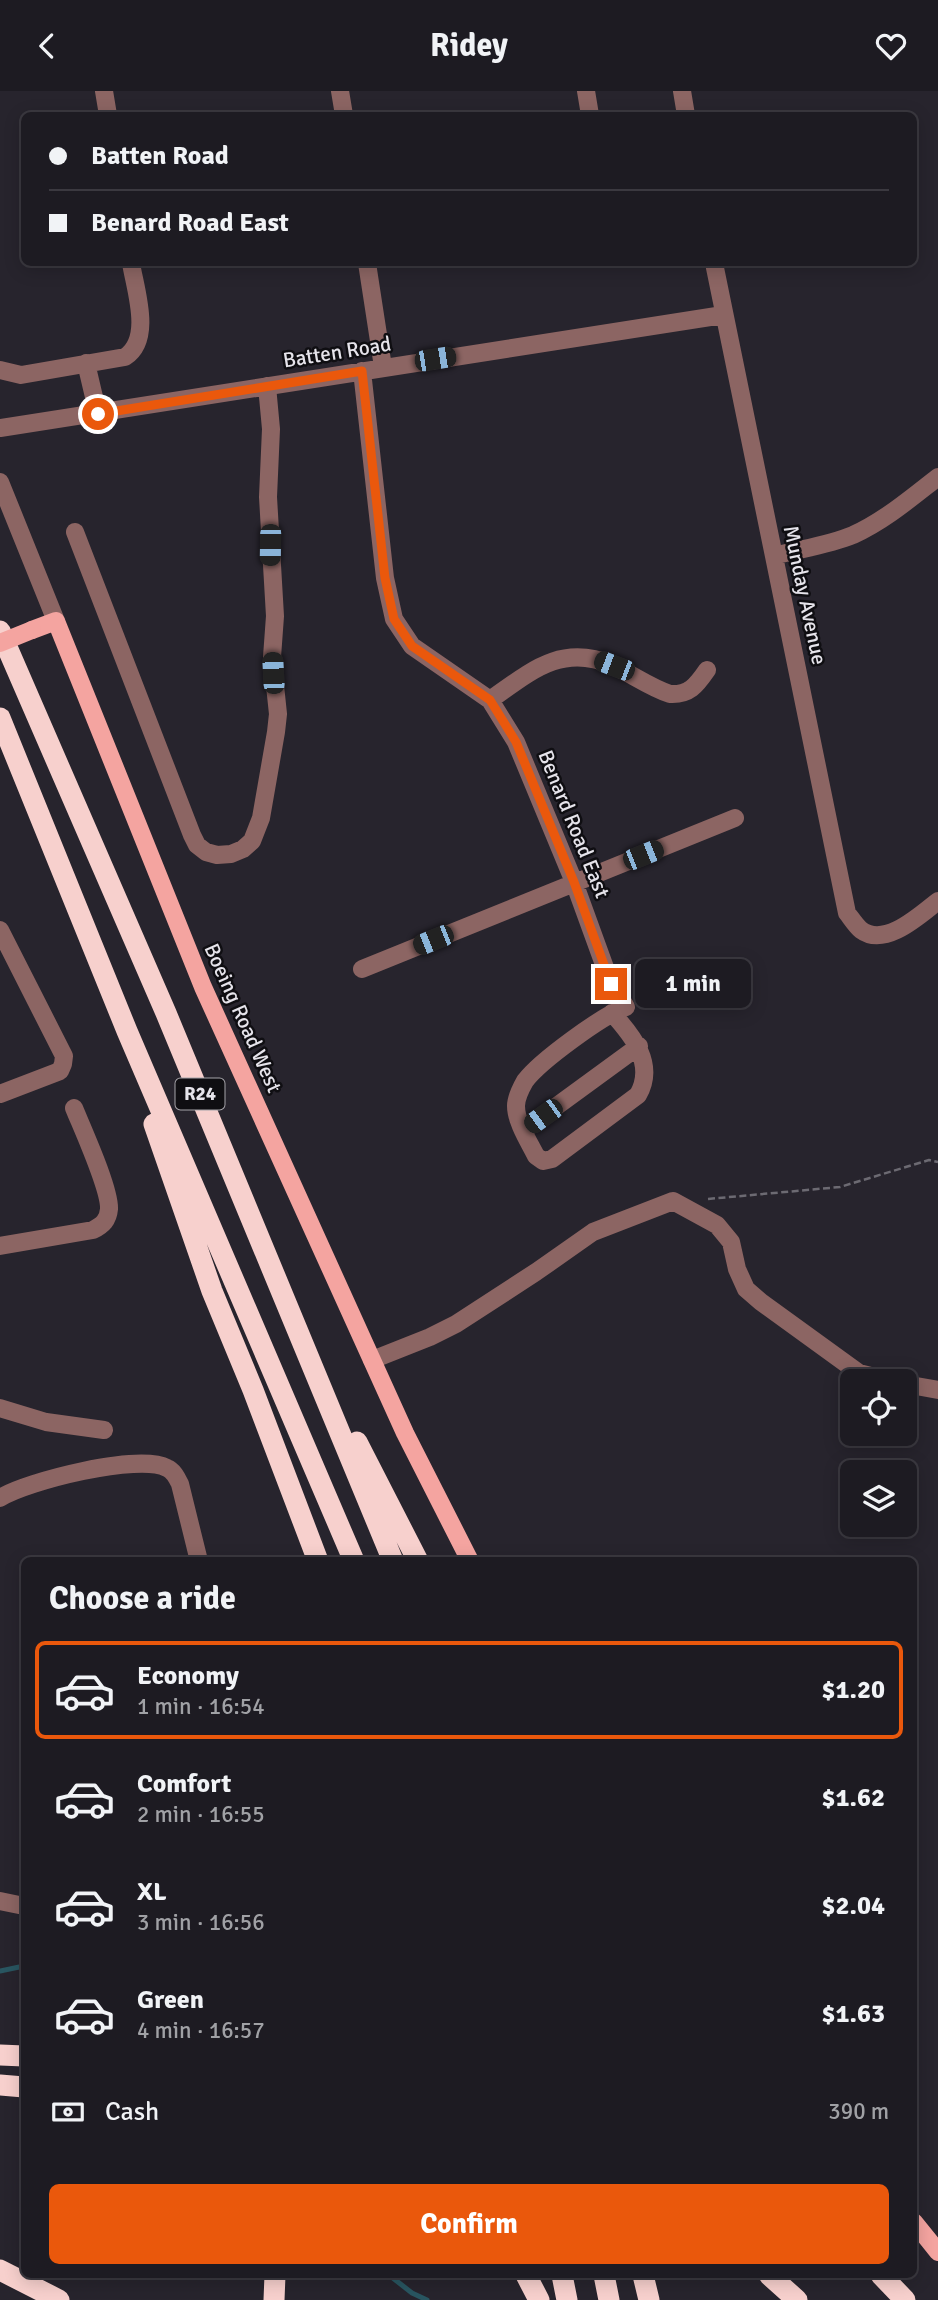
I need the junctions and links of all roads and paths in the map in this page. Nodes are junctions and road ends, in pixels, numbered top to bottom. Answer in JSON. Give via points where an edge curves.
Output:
{"nodes":[{"id":1,"x":104,"y":91,"type":"edge"},
{"id":2,"x":340,"y":91,"type":"edge"},
{"id":3,"x":586,"y":91,"type":"edge"},
{"id":4,"x":682,"y":91,"type":"edge"},
{"id":5,"x":108,"y":112,"type":"edge"},
{"id":6,"x":344,"y":112,"type":"edge"},
{"id":7,"x":590,"y":112,"type":"edge"},
{"id":8,"x":686,"y":112,"type":"edge"},
{"id":9,"x":131,"y":266,"type":"edge"},
{"id":10,"x":367,"y":266,"type":"edge"},
{"id":11,"x":715,"y":266,"type":"edge"},
{"id":12,"x":723,"y":315,"type":"junction"},
{"id":13,"x":86,"y":363,"type":"junction"},
{"id":14,"x":383,"y":367,"type":"junction"},
{"id":15,"x":0,"y":370,"type":"edge"},
{"id":16,"x":362,"y":371,"type":"junction"},
{"id":17,"x":267,"y":386,"type":"junction"},
{"id":18,"x":98,"y":414,"type":"junction"},
{"id":19,"x":0,"y":428,"type":"edge"},
{"id":20,"x":938,"y":477,"type":"edge"},
{"id":21,"x":0,"y":482,"type":"edge"},
{"id":22,"x":75,"y":532,"type":"dead end"},
{"id":23,"x":774,"y":556,"type":"junction"},
{"id":24,"x":0,"y":618,"type":"edge"},
{"id":25,"x":56,"y":621,"type":"junction"},
{"id":26,"x":0,"y":631,"type":"edge"},
{"id":27,"x":0,"y":643,"type":"edge"},
{"id":28,"x":15,"y":667,"type":"junction"},
{"id":29,"x":706,"y":670,"type":"dead end"},
{"id":30,"x":490,"y":700,"type":"junction"},
{"id":31,"x":0,"y":718,"type":"edge"},
{"id":32,"x":0,"y":750,"type":"edge"},
{"id":33,"x":735,"y":818,"type":"dead end"},
{"id":34,"x":66,"y":882,"type":"junction"},
{"id":35,"x":574,"y":882,"type":"junction"},
{"id":36,"x":938,"y":901,"type":"edge"},
{"id":37,"x":0,"y":930,"type":"edge"},
{"id":38,"x":362,"y":968,"type":"dead end"},
{"id":39,"x":619,"y":1010,"type":"junction"},
{"id":40,"x":127,"y":1031,"type":"junction"},
{"id":41,"x":639,"y":1047,"type":"junction"},
{"id":42,"x":0,"y":1094,"type":"edge"},
{"id":43,"x":74,"y":1108,"type":"dead end"},
{"id":44,"x":524,"y":1130,"type":"junction"},
{"id":45,"x":938,"y":1162,"type":"edge"},
{"id":46,"x":707,"y":1199,"type":"dead end"},
{"id":47,"x":0,"y":1246,"type":"edge"},
{"id":48,"x":286,"y":1303,"type":"junction"},
{"id":49,"x":372,"y":1360,"type":"junction"},
{"id":50,"x":853,"y":1369,"type":"edge"},
{"id":51,"x":917,"y":1386,"type":"edge"},
{"id":52,"x":253,"y":1390,"type":"junction"},
{"id":53,"x":938,"y":1390,"type":"edge"},
{"id":54,"x":0,"y":1408,"type":"edge"},
{"id":55,"x":104,"y":1430,"type":"dead end"},
{"id":56,"x":0,"y":1498,"type":"edge"},
{"id":57,"x":198,"y":1557,"type":"edge"},
{"id":58,"x":304,"y":1557,"type":"edge"},
{"id":59,"x":316,"y":1557,"type":"edge"},
{"id":60,"x":352,"y":1557,"type":"edge"},
{"id":61,"x":391,"y":1557,"type":"edge"},
{"id":62,"x":416,"y":1557,"type":"edge"},
{"id":63,"x":468,"y":1557,"type":"edge"},
{"id":64,"x":0,"y":1901,"type":"edge"},
{"id":65,"x":21,"y":1905,"type":"edge"},
{"id":66,"x":0,"y":2055,"type":"edge"},
{"id":67,"x":21,"y":2056,"type":"edge"},
{"id":68,"x":0,"y":2085,"type":"edge"},
{"id":69,"x":21,"y":2087,"type":"edge"},
{"id":70,"x":917,"y":2226,"type":"edge"},
{"id":71,"x":938,"y":2252,"type":"edge"},
{"id":72,"x":0,"y":2270,"type":"edge"},
{"id":73,"x":275,"y":2278,"type":"edge"},
{"id":74,"x":528,"y":2278,"type":"edge"},
{"id":75,"x":563,"y":2278,"type":"edge"},
{"id":76,"x":772,"y":2278,"type":"edge"},
{"id":77,"x":884,"y":2278,"type":"edge"},
{"id":78,"x":59,"y":2300,"type":"edge"},
{"id":79,"x":274,"y":2300,"type":"edge"},
{"id":80,"x":540,"y":2300,"type":"edge"},
{"id":81,"x":567,"y":2300,"type":"edge"},
{"id":82,"x":797,"y":2300,"type":"edge"},
{"id":83,"x":905,"y":2300,"type":"edge"}],
"edges":[{"from":1,"to":5,"type":"street"},
{"from":2,"to":6,"type":"street"},
{"from":3,"to":7,"type":"street"},
{"from":4,"to":8,"type":"street"},
{"from":9,"to":13,"type":"street","via":[[140,335],[136,347],[125,358]]},
{"from":10,"to":14,"type":"street"},
{"from":11,"to":12,"type":"street","name":"Munday Avenue"},
{"from":12,"to":14,"type":"street","name":"Batten Road"},
{"from":12,"to":23,"type":"street","name":"Munday Avenue"},
{"from":13,"to":15,"type":"street","via":[[21,375]]},
{"from":13,"to":18,"type":"street"},
{"from":14,"to":16,"type":"street","name":"Batten Road"},
{"from":16,"to":17,"type":"street","name":"Batten Road"},
{"from":16,"to":30,"type":"street","name":"Benard Road East","via":[[385,578],[394,619],[412,646]]},
{"from":17,"to":18,"type":"street","name":"Batten Road"},
{"from":17,"to":22,"type":"street","via":[[275,616],[272,657],[278,714],[261,818],[252,841],[243,849],[217,855],[197,845]]},
{"from":18,"to":19,"type":"street","name":"Batten Road"},
{"from":20,"to":23,"type":"street","via":[[863,530]]},
{"from":21,"to":25,"type":"street","name":"Boeing Road West"},
{"from":23,"to":36,"type":"street","name":"Munday Avenue","via":[[847,913],[862,931],[883,935],[901,929]]},
{"from":24,"to":28,"type":"highway"},
{"from":25,"to":27,"type":"main road","bridge":true},
{"from":25,"to":49,"type":"main road","name":"Boeing Road West","via":[[203,987]]},
{"from":26,"to":28,"type":"highway","number":"R24"},
{"from":28,"to":48,"type":"highway","number":"R24"},
{"from":29,"to":30,"type":"street","via":[[690,691],[670,694],[599,660],[571,657],[532,670]]},
{"from":30,"to":35,"type":"street","name":"Benard Road East","via":[[525,760]]},
{"from":31,"to":34,"type":"highway","number":"R24"},
{"from":32,"to":34,"type":"highway"},
{"from":33,"to":35,"type":"street"},
{"from":34,"to":40,"type":"highway","number":"R24"},
{"from":35,"to":38,"type":"street"},
{"from":35,"to":39,"type":"street","name":"Benard Road East"},
{"from":37,"to":42,"type":"street","via":[[64,1056],[60,1071]]},
{"from":39,"to":41,"type":"street","name":"Benard Road East"},
{"from":39,"to":44,"type":"street","via":[[527,1079],[515,1104]]},
{"from":40,"to":52,"type":"highway","via":[[178,1197]]},
{"from":40,"to":60,"type":"highway","number":"R24"},
{"from":41,"to":44,"type":"street"},
{"from":41,"to":44,"type":"street","via":[[644,1078],[638,1095],[552,1159],[543,1161],[536,1156]]},
{"from":43,"to":47,"type":"street","via":[[108,1198],[107,1219],[93,1230]]},
{"from":45,"to":46,"type":"path","via":[[929,1160],[840,1187]]},
{"from":48,"to":61,"type":"highway","number":"R24"},
{"from":48,"to":62,"type":"highway"},
{"from":49,"to":50,"type":"street","via":[[456,1324],[593,1232],[673,1201],[717,1225],[731,1242],[746,1289]]},
{"from":49,"to":63,"type":"main road","name":"Boeing Road West"},
{"from":51,"to":53,"type":"street"},
{"from":52,"to":58,"type":"highway"},
{"from":52,"to":59,"type":"highway"},
{"from":54,"to":55,"type":"street","via":[[46,1422]]},
{"from":56,"to":57,"type":"street","via":[[43,1481],[121,1465],[166,1467],[180,1484]]},
{"from":64,"to":65,"type":"street"},
{"from":66,"to":67,"type":"highway"},
{"from":68,"to":69,"type":"highway"},
{"from":70,"to":71,"type":"main road"},
{"from":72,"to":78,"type":"highway"},
{"from":73,"to":79,"type":"highway"},
{"from":74,"to":80,"type":"highway"},
{"from":75,"to":81,"type":"highway"},
{"from":76,"to":82,"type":"highway"},
{"from":77,"to":83,"type":"highway"}]}
